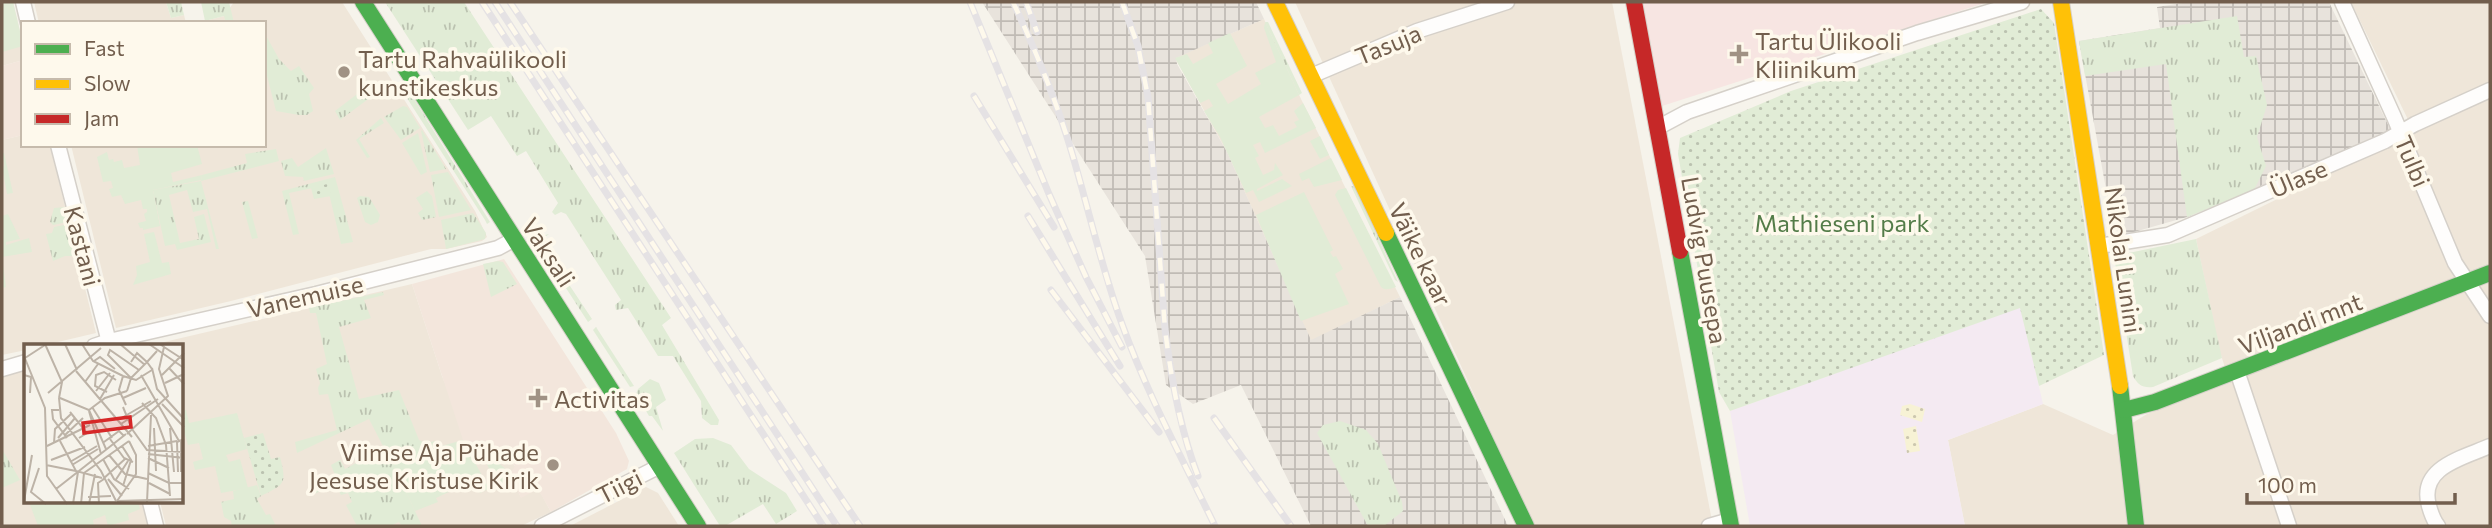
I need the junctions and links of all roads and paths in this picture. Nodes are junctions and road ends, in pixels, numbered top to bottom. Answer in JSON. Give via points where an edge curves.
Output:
{"nodes":[{"id":1,"x":23,"y":2,"type":"edge"},
{"id":2,"x":363,"y":2,"type":"edge"},
{"id":3,"x":1275,"y":2,"type":"edge"},
{"id":4,"x":1507,"y":2,"type":"edge"},
{"id":5,"x":1634,"y":2,"type":"edge"},
{"id":6,"x":2022,"y":2,"type":"edge"},
{"id":7,"x":2061,"y":2,"type":"edge"},
{"id":8,"x":2342,"y":2,"type":"edge"},
{"id":9,"x":28,"y":21,"type":"edge"},
{"id":10,"x":1311,"y":76,"type":"junction"},
{"id":11,"x":2490,"y":90,"type":"edge"},
{"id":12,"x":1657,"y":128,"type":"junction"},
{"id":13,"x":2400,"y":132,"type":"junction"},
{"id":14,"x":59,"y":147,"type":"edge"},
{"id":15,"x":513,"y":240,"type":"junction"},
{"id":16,"x":2099,"y":247,"type":"junction"},
{"id":17,"x":2490,"y":273,"type":"edge"},
{"id":18,"x":2467,"y":284,"type":"junction"},
{"id":19,"x":2490,"y":316,"type":"edge"},
{"id":20,"x":110,"y":343,"type":"edge"},
{"id":21,"x":24,"y":363,"type":"edge"},
{"id":22,"x":2,"y":369,"type":"edge"},
{"id":23,"x":2237,"y":371,"type":"junction"},
{"id":24,"x":2124,"y":411,"type":"junction"},
{"id":25,"x":2490,"y":446,"type":"edge"},
{"id":26,"x":660,"y":466,"type":"junction"},
{"id":27,"x":150,"y":504,"type":"edge"},
{"id":28,"x":1730,"y":523,"type":"edge"},
{"id":29,"x":156,"y":526,"type":"edge"},
{"id":30,"x":542,"y":526,"type":"edge"},
{"id":31,"x":698,"y":526,"type":"edge"},
{"id":32,"x":1526,"y":526,"type":"edge"},
{"id":33,"x":1709,"y":526,"type":"edge"},
{"id":34,"x":2136,"y":526,"type":"edge"},
{"id":35,"x":2289,"y":526,"type":"edge"},
{"id":36,"x":2438,"y":526,"type":"edge"}],
"edges":[{"from":1,"to":9,"type":"street"},
{"from":2,"to":15,"type":"street","name":"Vaksali"},
{"from":3,"to":10,"type":"street","name":"Väike kaar"},
{"from":4,"to":10,"type":"street","name":"Tasuja","via":[[1417,31]]},
{"from":5,"to":12,"type":"street","name":"Ludvig Puusepa"},
{"from":6,"to":12,"type":"street","via":[[1699,107]]},
{"from":7,"to":16,"type":"street","name":"Nikolai Lunini"},
{"from":8,"to":13,"type":"street","name":"Tulbi"},
{"from":10,"to":32,"type":"street","name":"Väike kaar"},
{"from":11,"to":13,"type":"street","name":"Ülase"},
{"from":12,"to":28,"type":"street","name":"Ludvig Puusepa"},
{"from":13,"to":16,"type":"street","name":"Ülase","via":[[2168,235]]},
{"from":13,"to":18,"type":"street","name":"Tulbi"},
{"from":14,"to":20,"type":"street","name":"Kastani"},
{"from":15,"to":20,"type":"street","name":"Vanemuise","via":[[498,248],[328,292]]},
{"from":15,"to":26,"type":"street","name":"Vaksali"},
{"from":16,"to":24,"type":"street","name":"Nikolai Lunini"},
{"from":17,"to":18,"type":"street","name":"Viljandi mnt"},
{"from":18,"to":19,"type":"street","name":"Tulbi"},
{"from":18,"to":23,"type":"street","name":"Viljandi mnt"},
{"from":21,"to":22,"type":"street"},
{"from":23,"to":24,"type":"street","name":"Viljandi mnt"},
{"from":23,"to":35,"type":"street"},
{"from":24,"to":34,"type":"street","name":"Nikolai Lunini"},
{"from":25,"to":36,"type":"street","via":[[2435,472],[2427,486],[2427,500]]},
{"from":26,"to":30,"type":"street","name":"Tiigi"},
{"from":26,"to":31,"type":"street","name":"Vaksali"},
{"from":27,"to":29,"type":"street"},
{"from":28,"to":33,"type":"street"}]}
